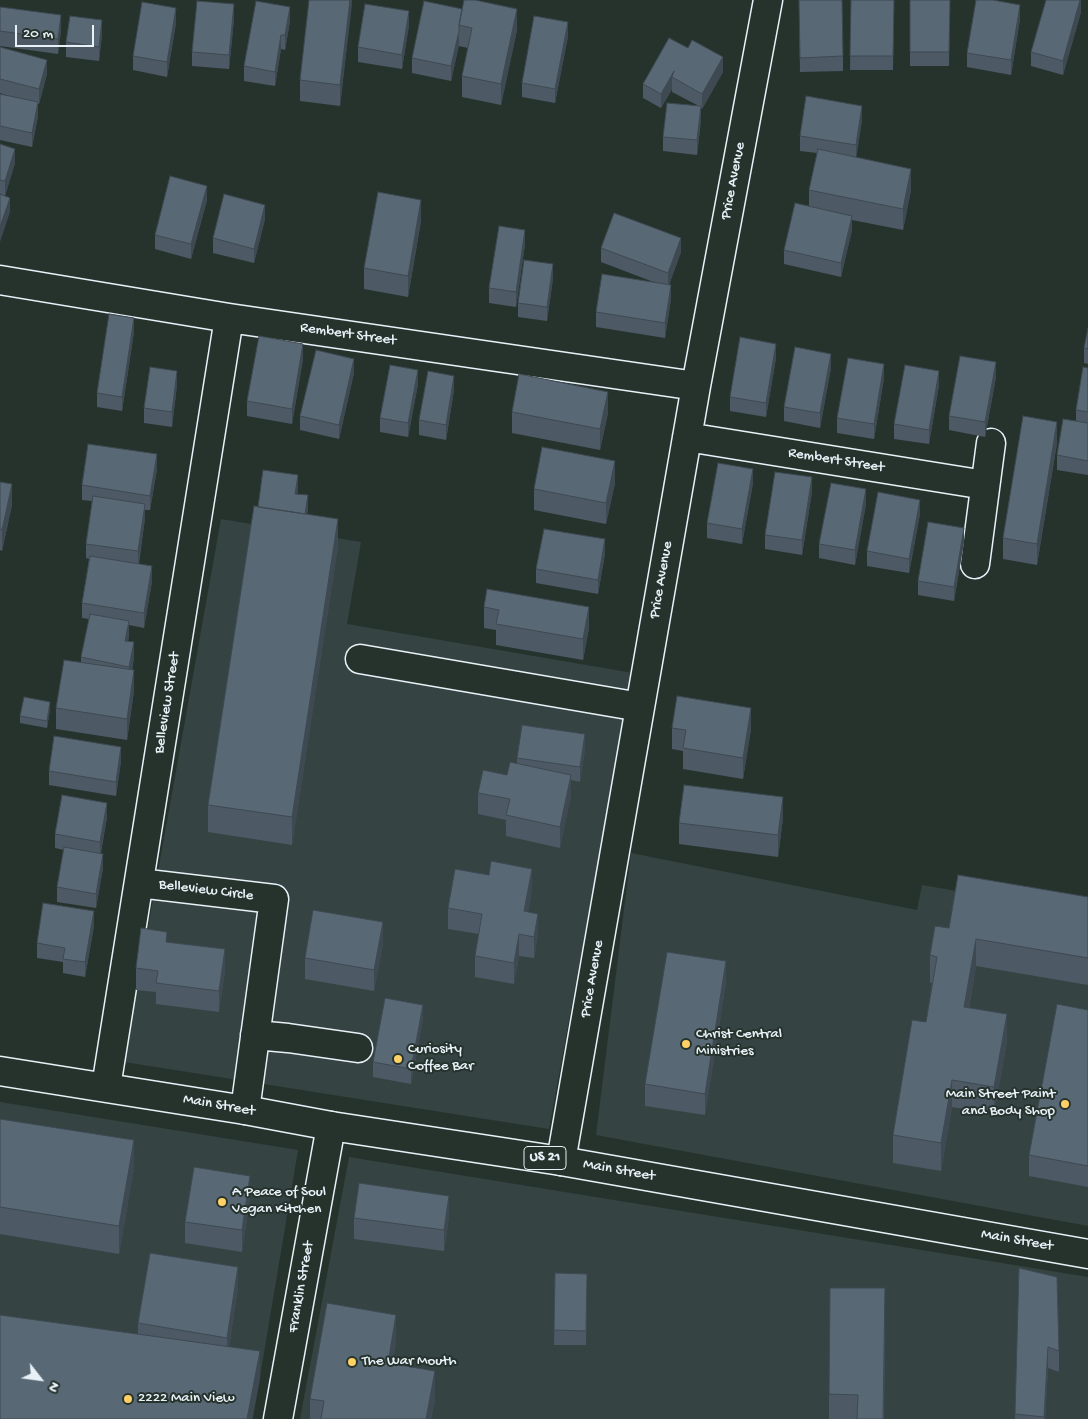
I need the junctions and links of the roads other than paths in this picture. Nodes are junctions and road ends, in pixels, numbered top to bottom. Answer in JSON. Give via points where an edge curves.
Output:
{"nodes":[{"id":1,"x":768,"y":0,"type":"edge"},
{"id":2,"x":0,"y":280,"type":"edge"},
{"id":3,"x":229,"y":318,"type":"junction"},
{"id":4,"x":696,"y":386,"type":"junction"},
{"id":5,"x":687,"y":437,"type":"junction"},
{"id":6,"x":991,"y":443,"type":"dead end"},
{"id":7,"x":985,"y":485,"type":"junction"},
{"id":8,"x":975,"y":564,"type":"dead end"},
{"id":9,"x":360,"y":659,"type":"dead end"},
{"id":10,"x":640,"y":707,"type":"junction"},
{"id":11,"x":139,"y":883,"type":"junction"},
{"id":12,"x":255,"y":1035,"type":"junction"},
{"id":13,"x":358,"y":1048,"type":"dead end"},
{"id":14,"x":0,"y":1071,"type":"edge"},
{"id":15,"x":106,"y":1087,"type":"junction"},
{"id":16,"x":245,"y":1110,"type":"junction"},
{"id":17,"x":331,"y":1126,"type":"junction"},
{"id":18,"x":562,"y":1161,"type":"junction"},
{"id":19,"x":1088,"y":1254,"type":"edge"},
{"id":20,"x":278,"y":1419,"type":"edge"}],
"edges":[{"from":1,"to":4,"type":"street","name":"Price Avenue"},
{"from":2,"to":3,"type":"street","name":"Rembert Street"},
{"from":3,"to":4,"type":"street","name":"Rembert Street"},
{"from":3,"to":11,"type":"street","name":"Belleview Street"},
{"from":4,"to":5,"type":"street","name":"Price Avenue"},
{"from":5,"to":7,"type":"street","name":"Rembert Street"},
{"from":5,"to":10,"type":"street","name":"Price Avenue"},
{"from":6,"to":7,"type":"street"},
{"from":7,"to":8,"type":"street"},
{"from":9,"to":10,"type":"street"},
{"from":10,"to":18,"type":"street","name":"Price Avenue"},
{"from":11,"to":12,"type":"street","name":"Belleview Circle","via":[[274,899]]},
{"from":11,"to":15,"type":"street","name":"Belleview Street"},
{"from":12,"to":13,"type":"street"},
{"from":12,"to":16,"type":"street"},
{"from":14,"to":15,"type":"street","name":"Main Street","number":"US 21"},
{"from":15,"to":16,"type":"street","name":"Main Street","number":"US 21"},
{"from":16,"to":17,"type":"street","name":"Main Street","number":"US 21"},
{"from":17,"to":18,"type":"street","name":"Main Street","number":"US 21"},
{"from":17,"to":20,"type":"street","name":"Franklin Street"},
{"from":18,"to":19,"type":"street","name":"Main Street","number":"US 21"}]}
